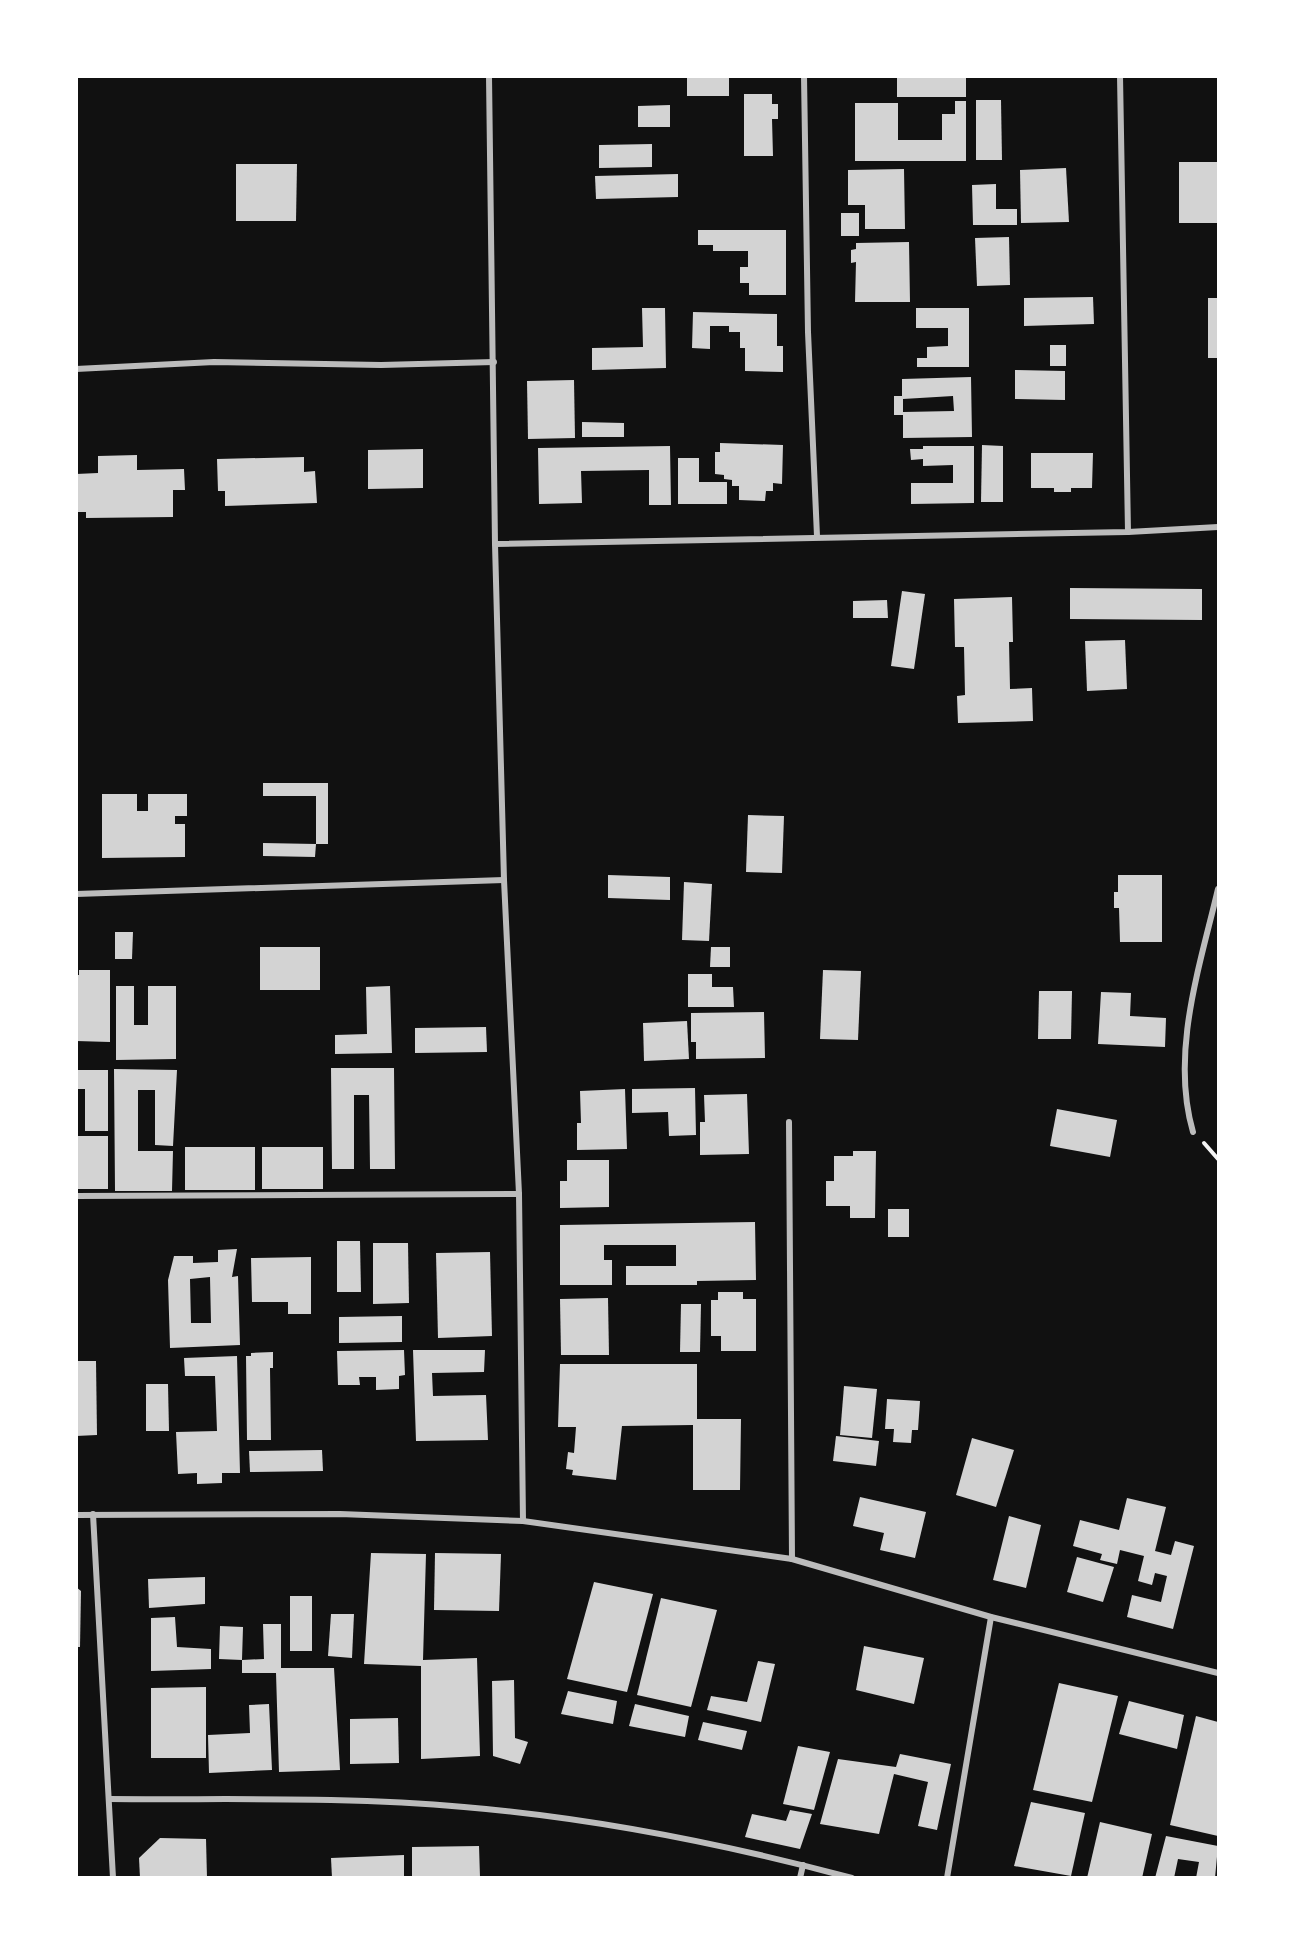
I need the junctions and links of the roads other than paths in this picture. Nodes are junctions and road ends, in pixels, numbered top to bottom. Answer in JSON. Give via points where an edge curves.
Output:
{"nodes":[{"id":1,"x":489,"y":76,"type":"edge"},
{"id":2,"x":804,"y":76,"type":"edge"},
{"id":3,"x":1120,"y":76,"type":"edge"},
{"id":4,"x":494,"y":362,"type":"junction"},
{"id":5,"x":76,"y":369,"type":"edge"},
{"id":6,"x":1218,"y":527,"type":"edge"},
{"id":7,"x":1128,"y":532,"type":"junction"},
{"id":8,"x":817,"y":536,"type":"junction"},
{"id":9,"x":495,"y":544,"type":"junction"},
{"id":10,"x":504,"y":880,"type":"junction"},
{"id":11,"x":1218,"y":889,"type":"edge"},
{"id":12,"x":76,"y":894,"type":"edge"},
{"id":13,"x":789,"y":1122,"type":"dead end"},
{"id":14,"x":1193,"y":1132,"type":"dead end"},
{"id":15,"x":519,"y":1194,"type":"junction"},
{"id":16,"x":76,"y":1196,"type":"edge"},
{"id":17,"x":93,"y":1514,"type":"junction"},
{"id":18,"x":76,"y":1515,"type":"edge"},
{"id":19,"x":523,"y":1521,"type":"junction"},
{"id":20,"x":792,"y":1559,"type":"junction"},
{"id":21,"x":991,"y":1617,"type":"junction"},
{"id":22,"x":1218,"y":1673,"type":"edge"},
{"id":23,"x":110,"y":1799,"type":"junction"},
{"id":24,"x":803,"y":1864,"type":"junction"},
{"id":25,"x":113,"y":1878,"type":"edge"},
{"id":26,"x":800,"y":1878,"type":"edge"},
{"id":27,"x":852,"y":1878,"type":"edge"},
{"id":28,"x":947,"y":1878,"type":"edge"}],
"edges":[{"from":1,"to":4,"type":"street"},
{"from":2,"to":8,"type":"street","via":[[808,332]]},
{"from":3,"to":7,"type":"street"},
{"from":4,"to":5,"type":"street","via":[[214,362]]},
{"from":4,"to":9,"type":"street"},
{"from":6,"to":7,"type":"street"},
{"from":7,"to":8,"type":"street"},
{"from":8,"to":9,"type":"street"},
{"from":9,"to":10,"type":"street"},
{"from":10,"to":12,"type":"street"},
{"from":10,"to":15,"type":"street"},
{"from":11,"to":14,"type":"street","via":[[1185,1042],[1185,1103]]},
{"from":13,"to":20,"type":"street"},
{"from":15,"to":16,"type":"street"},
{"from":15,"to":19,"type":"street"},
{"from":17,"to":18,"type":"street"},
{"from":17,"to":19,"type":"street","via":[[340,1514]]},
{"from":17,"to":23,"type":"street"},
{"from":19,"to":20,"type":"street"},
{"from":20,"to":21,"type":"street"},
{"from":21,"to":22,"type":"street"},
{"from":21,"to":28,"type":"street"},
{"from":23,"to":24,"type":"street","via":[[357,1800],[464,1806],[682,1838]]},
{"from":23,"to":25,"type":"street"},
{"from":24,"to":26,"type":"street"},
{"from":24,"to":27,"type":"street"}]}
